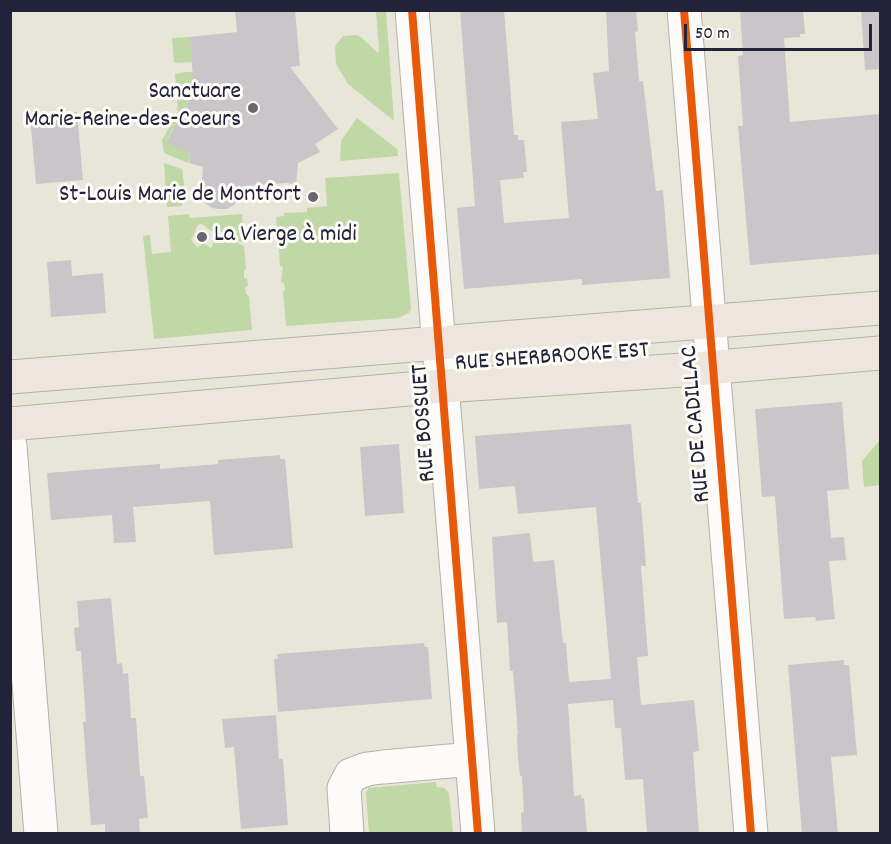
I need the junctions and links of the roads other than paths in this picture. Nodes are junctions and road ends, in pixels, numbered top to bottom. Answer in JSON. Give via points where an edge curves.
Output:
{"nodes":[{"id":1,"x":412,"y":10,"type":"edge"},
{"id":2,"x":684,"y":10,"type":"edge"},
{"id":3,"x":880,"y":308,"type":"edge"},
{"id":4,"x":709,"y":321,"type":"junction"},
{"id":5,"x":440,"y":344,"type":"junction"},
{"id":6,"x":880,"y":353,"type":"edge"},
{"id":7,"x":712,"y":368,"type":"junction"},
{"id":8,"x":10,"y":377,"type":"edge"},
{"id":9,"x":443,"y":386,"type":"junction"},
{"id":10,"x":10,"y":424,"type":"edge"},
{"id":11,"x":10,"y":446,"type":"edge"},
{"id":12,"x":472,"y":759,"type":"junction"},
{"id":13,"x":41,"y":834,"type":"edge"},
{"id":14,"x":347,"y":834,"type":"edge"},
{"id":15,"x":478,"y":834,"type":"edge"},
{"id":16,"x":752,"y":834,"type":"edge"}],
"edges":[{"from":1,"to":5,"type":"street","name":"RUE BOSSUET"},
{"from":2,"to":4,"type":"street","name":"RUE DE CADILLAC"},
{"from":3,"to":4,"type":"main road","name":"RUE SHERBROOKE EST"},
{"from":4,"to":5,"type":"main road","name":"RUE SHERBROOKE EST"},
{"from":4,"to":7,"type":"street","name":"RUE DE CADILLAC"},
{"from":5,"to":8,"type":"main road","name":"RUE SHERBROOKE EST"},
{"from":5,"to":9,"type":"street","name":"RUE BOSSUET"},
{"from":6,"to":7,"type":"main road","name":"RUE SHERBROOKE EST"},
{"from":7,"to":9,"type":"main road","name":"RUE SHERBROOKE EST"},
{"from":7,"to":16,"type":"street","name":"RUE DE CADILLAC"},
{"from":9,"to":10,"type":"main road","name":"RUE SHERBROOKE EST"},
{"from":9,"to":12,"type":"street","name":"RUE BOSSUET"},
{"from":11,"to":13,"type":"street"},
{"from":12,"to":14,"type":"street","via":[[367,769],[351,775],[344,788]]},
{"from":12,"to":15,"type":"street","name":"RUE BOSSUET"}]}
